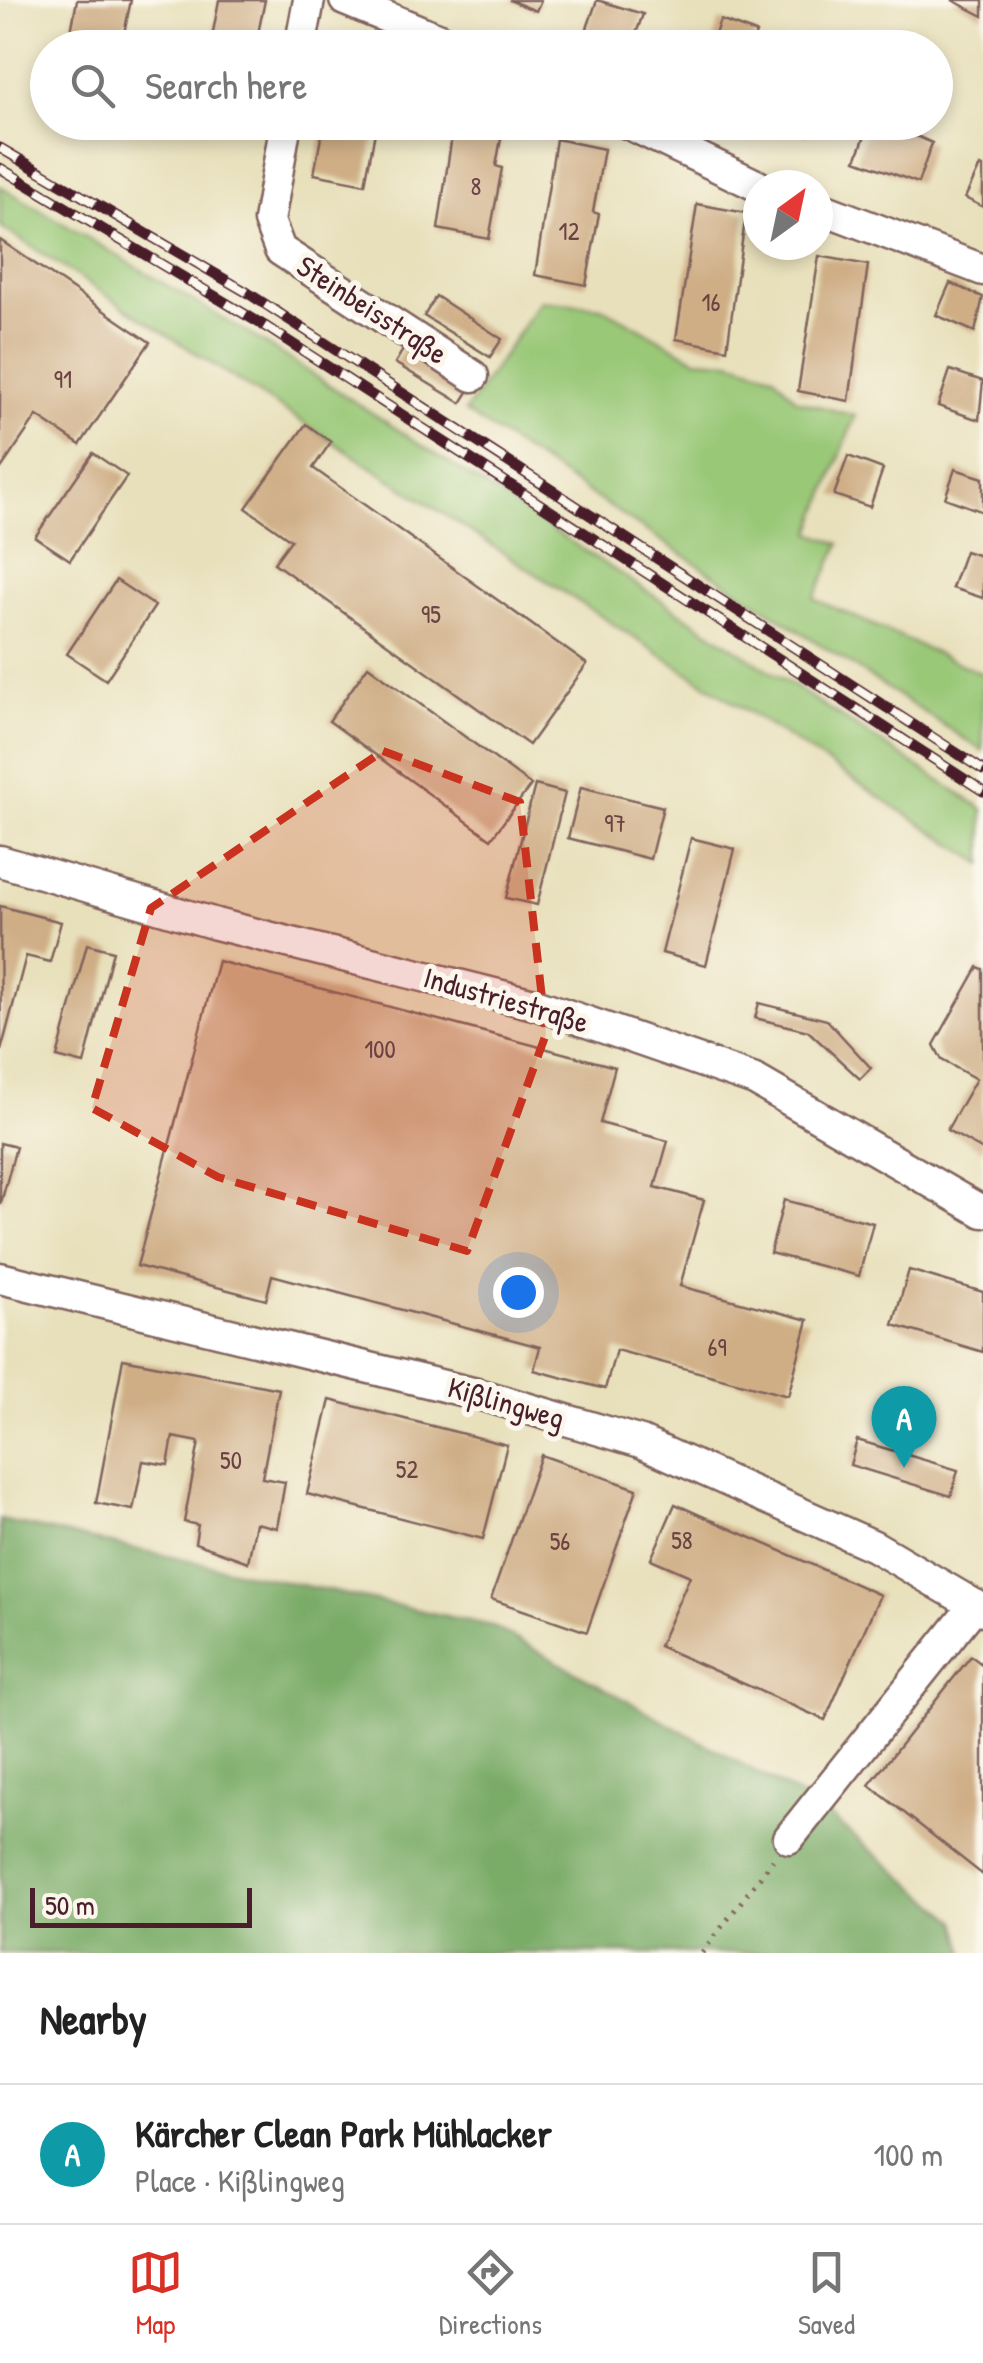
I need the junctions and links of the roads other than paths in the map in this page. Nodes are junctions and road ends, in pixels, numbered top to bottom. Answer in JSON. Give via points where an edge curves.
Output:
{"nodes":[{"id":1,"x":309,"y":0,"type":"edge"},
{"id":2,"x":345,"y":0,"type":"edge"},
{"id":3,"x":303,"y":30,"type":"edge"},
{"id":4,"x":418,"y":30,"type":"edge"},
{"id":5,"x":283,"y":140,"type":"edge"},
{"id":6,"x":662,"y":140,"type":"edge"},
{"id":7,"x":743,"y":179,"type":"edge"},
{"id":8,"x":833,"y":213,"type":"edge"},
{"id":9,"x":983,"y":270,"type":"edge"},
{"id":10,"x":473,"y":376,"type":"dead end"},
{"id":11,"x":0,"y":861,"type":"edge"},
{"id":12,"x":983,"y":1212,"type":"edge"},
{"id":13,"x":0,"y":1278,"type":"edge"},
{"id":14,"x":979,"y":1608,"type":"edge"},
{"id":15,"x":789,"y":1838,"type":"road end"}],
"edges":[{"from":1,"to":3,"type":"street"},
{"from":2,"to":4,"type":"street"},
{"from":5,"to":10,"type":"street","name":"Steinbeisstraße","via":[[268,221],[280,250]]},
{"from":6,"to":7,"type":"street"},
{"from":8,"to":9,"type":"street"},
{"from":11,"to":12,"type":"street","name":"Industriestraße","via":[[216,924],[538,1005],[755,1080]]},
{"from":13,"to":14,"type":"street","name":"Kißlingweg","via":[[485,1396],[641,1442],[874,1546]]},
{"from":14,"to":15,"type":"street"}]}
